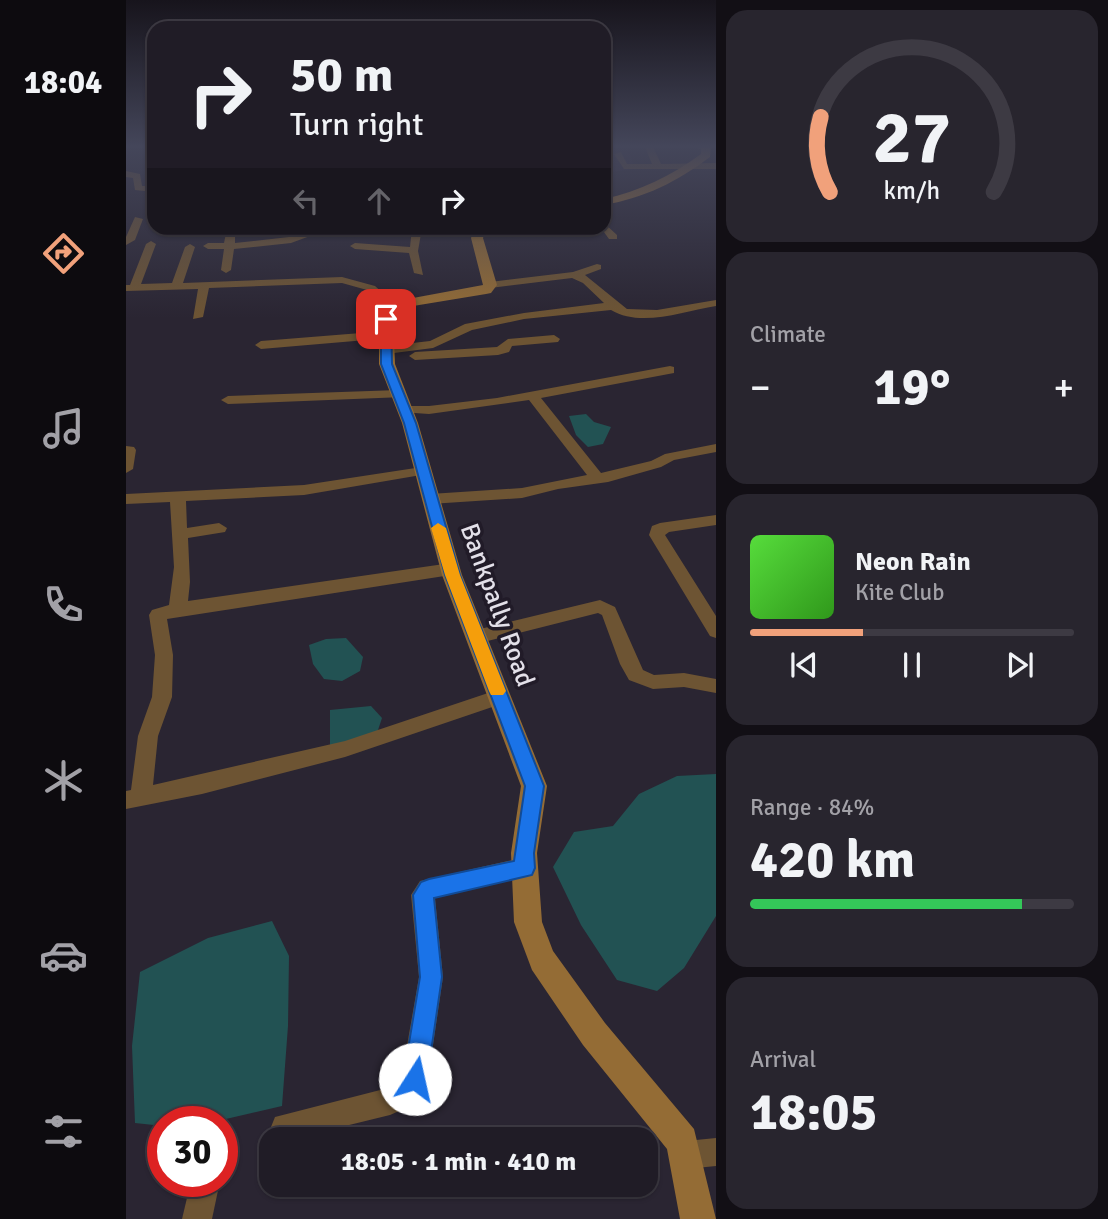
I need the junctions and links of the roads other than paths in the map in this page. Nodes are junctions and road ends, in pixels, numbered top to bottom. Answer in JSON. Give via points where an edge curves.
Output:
{"nodes":[{"id":1,"x":138,"y":219,"type":"dead end"},
{"id":2,"x":231,"y":235,"type":"edge"},
{"id":3,"x":306,"y":235,"type":"edge"},
{"id":4,"x":416,"y":235,"type":"edge"},
{"id":5,"x":478,"y":235,"type":"edge"},
{"id":6,"x":611,"y":235,"type":"edge"},
{"id":7,"x":613,"y":237,"type":"dead end"},
{"id":8,"x":126,"y":242,"type":"edge"},
{"id":9,"x":150,"y":244,"type":"dead end"},
{"id":10,"x":208,"y":246,"type":"dead end"},
{"id":11,"x":230,"y":246,"type":"junction"},
{"id":12,"x":355,"y":246,"type":"dead end"},
{"id":13,"x":190,"y":247,"type":"dead end"},
{"id":14,"x":413,"y":250,"type":"junction"},
{"id":15,"x":597,"y":267,"type":"dead end"},
{"id":16,"x":226,"y":270,"type":"dead end"},
{"id":17,"x":419,"y":273,"type":"dead end"},
{"id":18,"x":574,"y":275,"type":"junction"},
{"id":19,"x":490,"y":285,"type":"junction"},
{"id":20,"x":204,"y":286,"type":"junction"},
{"id":21,"x":130,"y":288,"type":"edge"},
{"id":22,"x":176,"y":288,"type":"junction"},
{"id":23,"x":716,"y":303,"type":"edge"},
{"id":24,"x":391,"y":306,"type":"junction"},
{"id":25,"x":612,"y":306,"type":"junction"},
{"id":26,"x":197,"y":317,"type":"dead end"},
{"id":27,"x":554,"y":339,"type":"dead end"},
{"id":28,"x":261,"y":345,"type":"dead end"},
{"id":29,"x":386,"y":348,"type":"junction"},
{"id":30,"x":670,"y":370,"type":"dead end"},
{"id":31,"x":531,"y":394,"type":"junction"},
{"id":32,"x":228,"y":400,"type":"dead end"},
{"id":33,"x":402,"y":401,"type":"junction"},
{"id":34,"x":716,"y":449,"type":"edge"},
{"id":35,"x":129,"y":450,"type":"dead end"},
{"id":36,"x":126,"y":469,"type":"edge"},
{"id":37,"x":422,"y":471,"type":"junction"},
{"id":38,"x":598,"y":479,"type":"junction"},
{"id":39,"x":178,"y":495,"type":"junction"},
{"id":40,"x":126,"y":499,"type":"edge"},
{"id":41,"x":430,"y":499,"type":"junction"},
{"id":42,"x":716,"y":520,"type":"edge"},
{"id":43,"x":219,"y":528,"type":"dead end"},
{"id":44,"x":178,"y":536,"type":"junction"},
{"id":45,"x":451,"y":569,"type":"junction"},
{"id":46,"x":177,"y":609,"type":"junction"},
{"id":47,"x":716,"y":631,"type":"edge"},
{"id":48,"x":476,"y":637,"type":"junction"},
{"id":49,"x":716,"y":686,"type":"edge"},
{"id":50,"x":500,"y":697,"type":"junction"},
{"id":51,"x":134,"y":798,"type":"edge"},
{"id":52,"x":525,"y":868,"type":"junction"},
{"id":53,"x":285,"y":1127,"type":"dead end"},
{"id":54,"x":716,"y":1152,"type":"edge"},
{"id":55,"x":686,"y":1155,"type":"junction"},
{"id":56,"x":202,"y":1197,"type":"edge"},
{"id":57,"x":197,"y":1219,"type":"edge"},
{"id":58,"x":698,"y":1219,"type":"edge"}],
"edges":[{"from":1,"to":8,"type":"street"},
{"from":2,"to":11,"type":"street"},
{"from":3,"to":11,"type":"street"},
{"from":4,"to":14,"type":"street"},
{"from":5,"to":19,"type":"street"},
{"from":6,"to":7,"type":"street"},
{"from":9,"to":21,"type":"street"},
{"from":10,"to":11,"type":"street"},
{"from":11,"to":16,"type":"street"},
{"from":12,"to":14,"type":"street"},
{"from":13,"to":22,"type":"street"},
{"from":14,"to":17,"type":"street"},
{"from":15,"to":18,"type":"street"},
{"from":18,"to":19,"type":"street"},
{"from":18,"to":25,"type":"street"},
{"from":19,"to":24,"type":"street","via":[[465,295]]},
{"from":20,"to":22,"type":"street"},
{"from":20,"to":24,"type":"street","via":[[342,281],[371,288]]},
{"from":20,"to":26,"type":"street"},
{"from":21,"to":22,"type":"street"},
{"from":23,"to":25,"type":"street","via":[[636,314]]},
{"from":24,"to":29,"type":"street","name":"Bankpally Road","via":[[386,311]]},
{"from":25,"to":29,"type":"street","via":[[524,316],[469,327],[433,344]]},
{"from":27,"to":29,"type":"street","via":[[508,343],[498,351]]},
{"from":28,"to":29,"type":"street"},
{"from":29,"to":33,"type":"street","name":"Bankpally Road"},
{"from":30,"to":31,"type":"street"},
{"from":31,"to":33,"type":"street","via":[[429,410]]},
{"from":31,"to":38,"type":"street"},
{"from":32,"to":33,"type":"street"},
{"from":33,"to":37,"type":"street","name":"Bankpally Road"},
{"from":34,"to":38,"type":"street","via":[[670,457]]},
{"from":35,"to":36,"type":"street"},
{"from":37,"to":39,"type":"street","via":[[304,490]]},
{"from":37,"to":41,"type":"street","name":"Bankpally Road"},
{"from":38,"to":41,"type":"street","via":[[522,494]]},
{"from":39,"to":40,"type":"street"},
{"from":39,"to":44,"type":"street"},
{"from":41,"to":45,"type":"street","name":"Bankpally Road"},
{"from":42,"to":47,"type":"street","via":[[666,527],[657,535]]},
{"from":43,"to":44,"type":"street"},
{"from":44,"to":46,"type":"street"},
{"from":45,"to":46,"type":"street"},
{"from":45,"to":48,"type":"street","name":"Bankpally Road"},
{"from":46,"to":51,"type":"street","via":[[157,618],[164,655],[162,697]]},
{"from":48,"to":49,"type":"street","via":[[600,606],[612,615],[636,675],[653,682],[684,680]]},
{"from":48,"to":50,"type":"street","name":"Bankpally Road"},
{"from":50,"to":51,"type":"street","via":[[345,749]]},
{"from":50,"to":52,"type":"street","name":"Bankpally Road","via":[[534,786]]},
{"from":52,"to":53,"type":"street","via":[[429,889],[423,895],[431,977],[415,1079],[405,1094]]},
{"from":52,"to":55,"type":"street","name":"Bankpally Road","via":[[528,922],[542,960],[594,1034],[682,1141]]},
{"from":54,"to":55,"type":"street"},
{"from":55,"to":58,"type":"street","name":"Bankpally Road"},
{"from":56,"to":57,"type":"street"}]}
